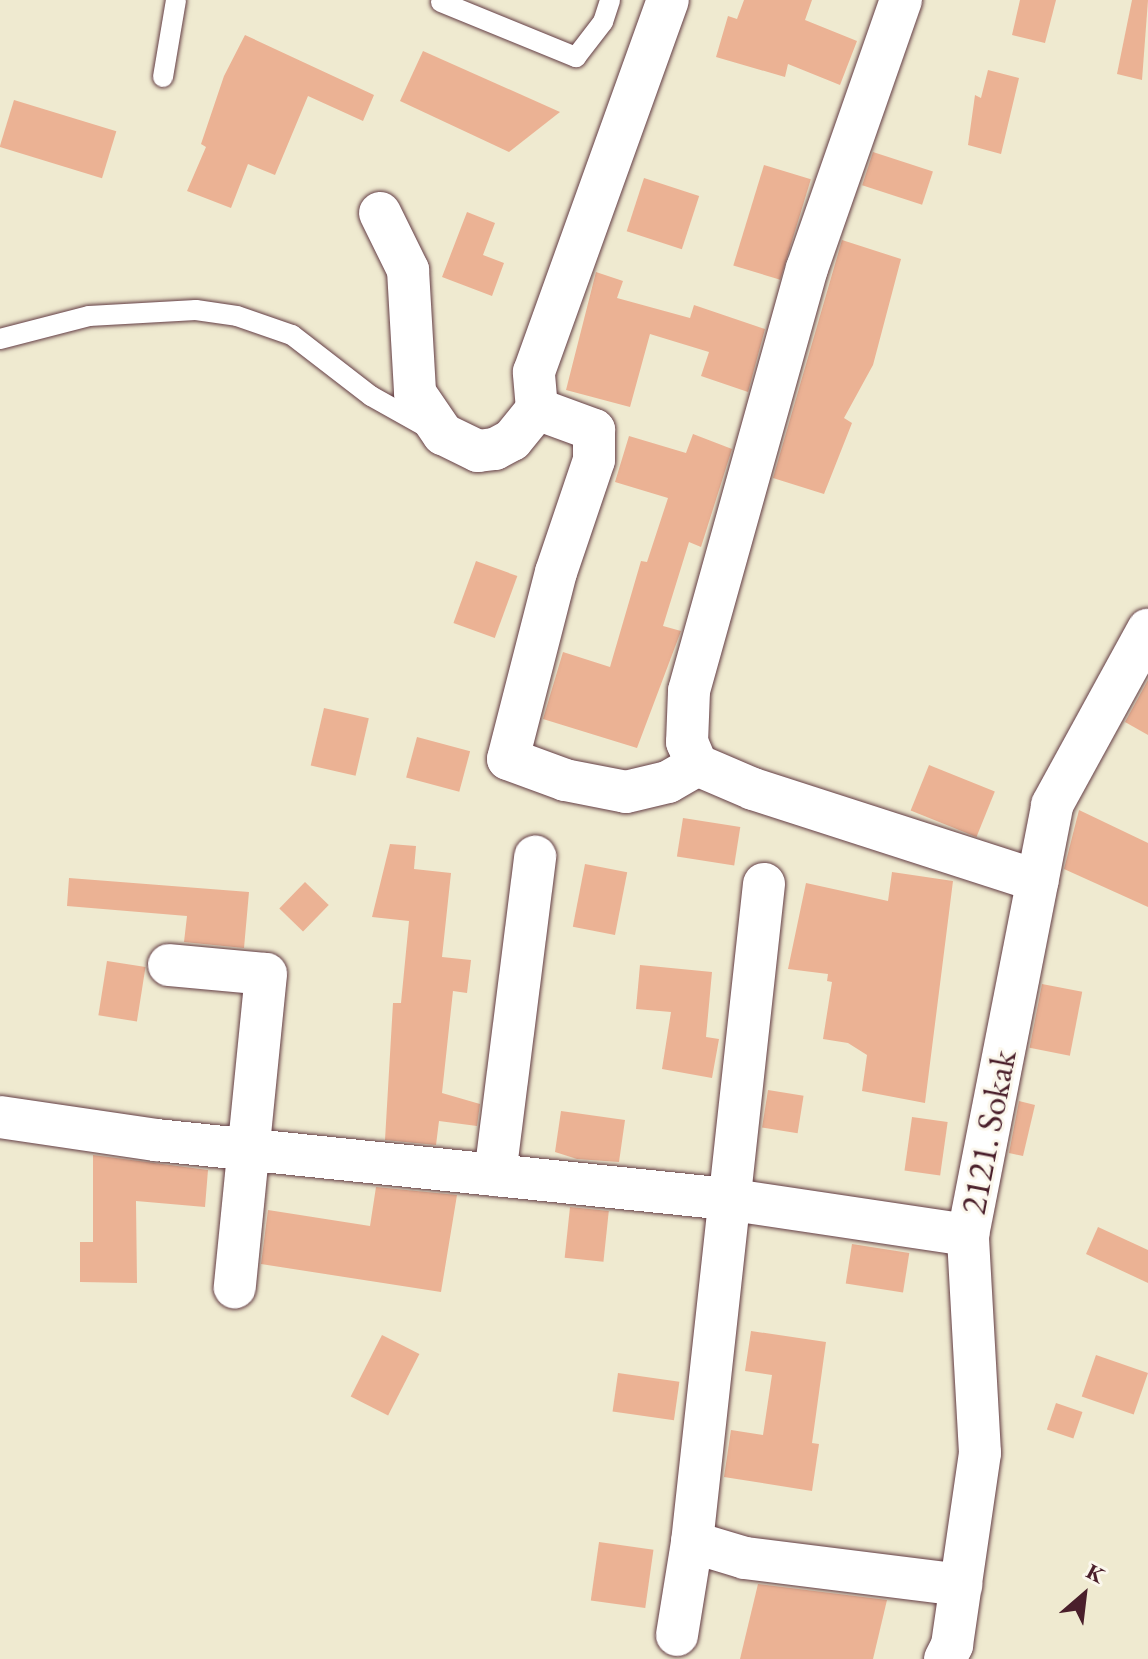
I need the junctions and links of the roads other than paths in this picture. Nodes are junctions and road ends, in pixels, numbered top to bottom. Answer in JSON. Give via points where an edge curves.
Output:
{"nodes":[{"id":1,"x":176,"y":0,"type":"edge"},
{"id":2,"x":610,"y":0,"type":"edge"},
{"id":3,"x":668,"y":0,"type":"edge"},
{"id":4,"x":901,"y":0,"type":"edge"},
{"id":5,"x":441,"y":2,"type":"edge"},
{"id":6,"x":163,"y":77,"type":"dead end"},
{"id":7,"x":380,"y":213,"type":"dead end"},
{"id":8,"x":0,"y":339,"type":"edge"},
{"id":9,"x":537,"y":409,"type":"junction"},
{"id":10,"x":443,"y":434,"type":"junction"},
{"id":11,"x":1148,"y":630,"type":"edge"},
{"id":12,"x":697,"y":765,"type":"junction"},
{"id":13,"x":535,"y":857,"type":"dead end"},
{"id":14,"x":1037,"y":881,"type":"junction"},
{"id":15,"x":764,"y":884,"type":"dead end"},
{"id":16,"x":169,"y":965,"type":"dead end"},
{"id":17,"x":0,"y":1117,"type":"edge"},
{"id":18,"x":248,"y":1150,"type":"junction"},
{"id":19,"x":495,"y":1175,"type":"junction"},
{"id":20,"x":727,"y":1199,"type":"junction"},
{"id":21,"x":968,"y":1235,"type":"junction"},
{"id":22,"x":235,"y":1287,"type":"dead end"},
{"id":23,"x":692,"y":1542,"type":"junction"},
{"id":24,"x":961,"y":1585,"type":"junction"},
{"id":25,"x":677,"y":1635,"type":"dead end"},
{"id":26,"x":945,"y":1659,"type":"edge"}],
"edges":[{"from":1,"to":6,"type":"lane"},
{"from":2,"to":5,"type":"lane","via":[[603,22],[576,57]]},
{"from":3,"to":9,"type":"street","via":[[534,372]]},
{"from":4,"to":12,"type":"street","via":[[807,268],[689,691],[687,742]]},
{"from":7,"to":10,"type":"street","via":[[408,270],[415,393]]},
{"from":8,"to":10,"type":"lane","via":[[89,316],[196,310],[237,316],[292,335],[371,396]]},
{"from":9,"to":10,"type":"street","via":[[512,440],[495,449],[478,451]]},
{"from":9,"to":12,"type":"street","via":[[594,430],[594,460],[556,572],[508,759],[565,780],[626,792],[668,782]]},
{"from":11,"to":14,"type":"street","name":"2121. Sokak","via":[[1052,805]]},
{"from":12,"to":14,"type":"street","via":[[784,800]]},
{"from":13,"to":19,"type":"street"},
{"from":14,"to":21,"type":"street","name":"2121. Sokak"},
{"from":15,"to":20,"type":"street"},
{"from":16,"to":18,"type":"street","via":[[266,974]]},
{"from":17,"to":18,"type":"street"},
{"from":18,"to":19,"type":"street"},
{"from":18,"to":22,"type":"street"},
{"from":19,"to":20,"type":"street"},
{"from":20,"to":21,"type":"street"},
{"from":20,"to":23,"type":"street"},
{"from":21,"to":24,"type":"street","name":"2121. Sokak","via":[[980,1453]]},
{"from":23,"to":24,"type":"street","via":[[745,1558]]},
{"from":23,"to":25,"type":"street"},
{"from":24,"to":26,"type":"street","name":"2121. Sokak"}]}
